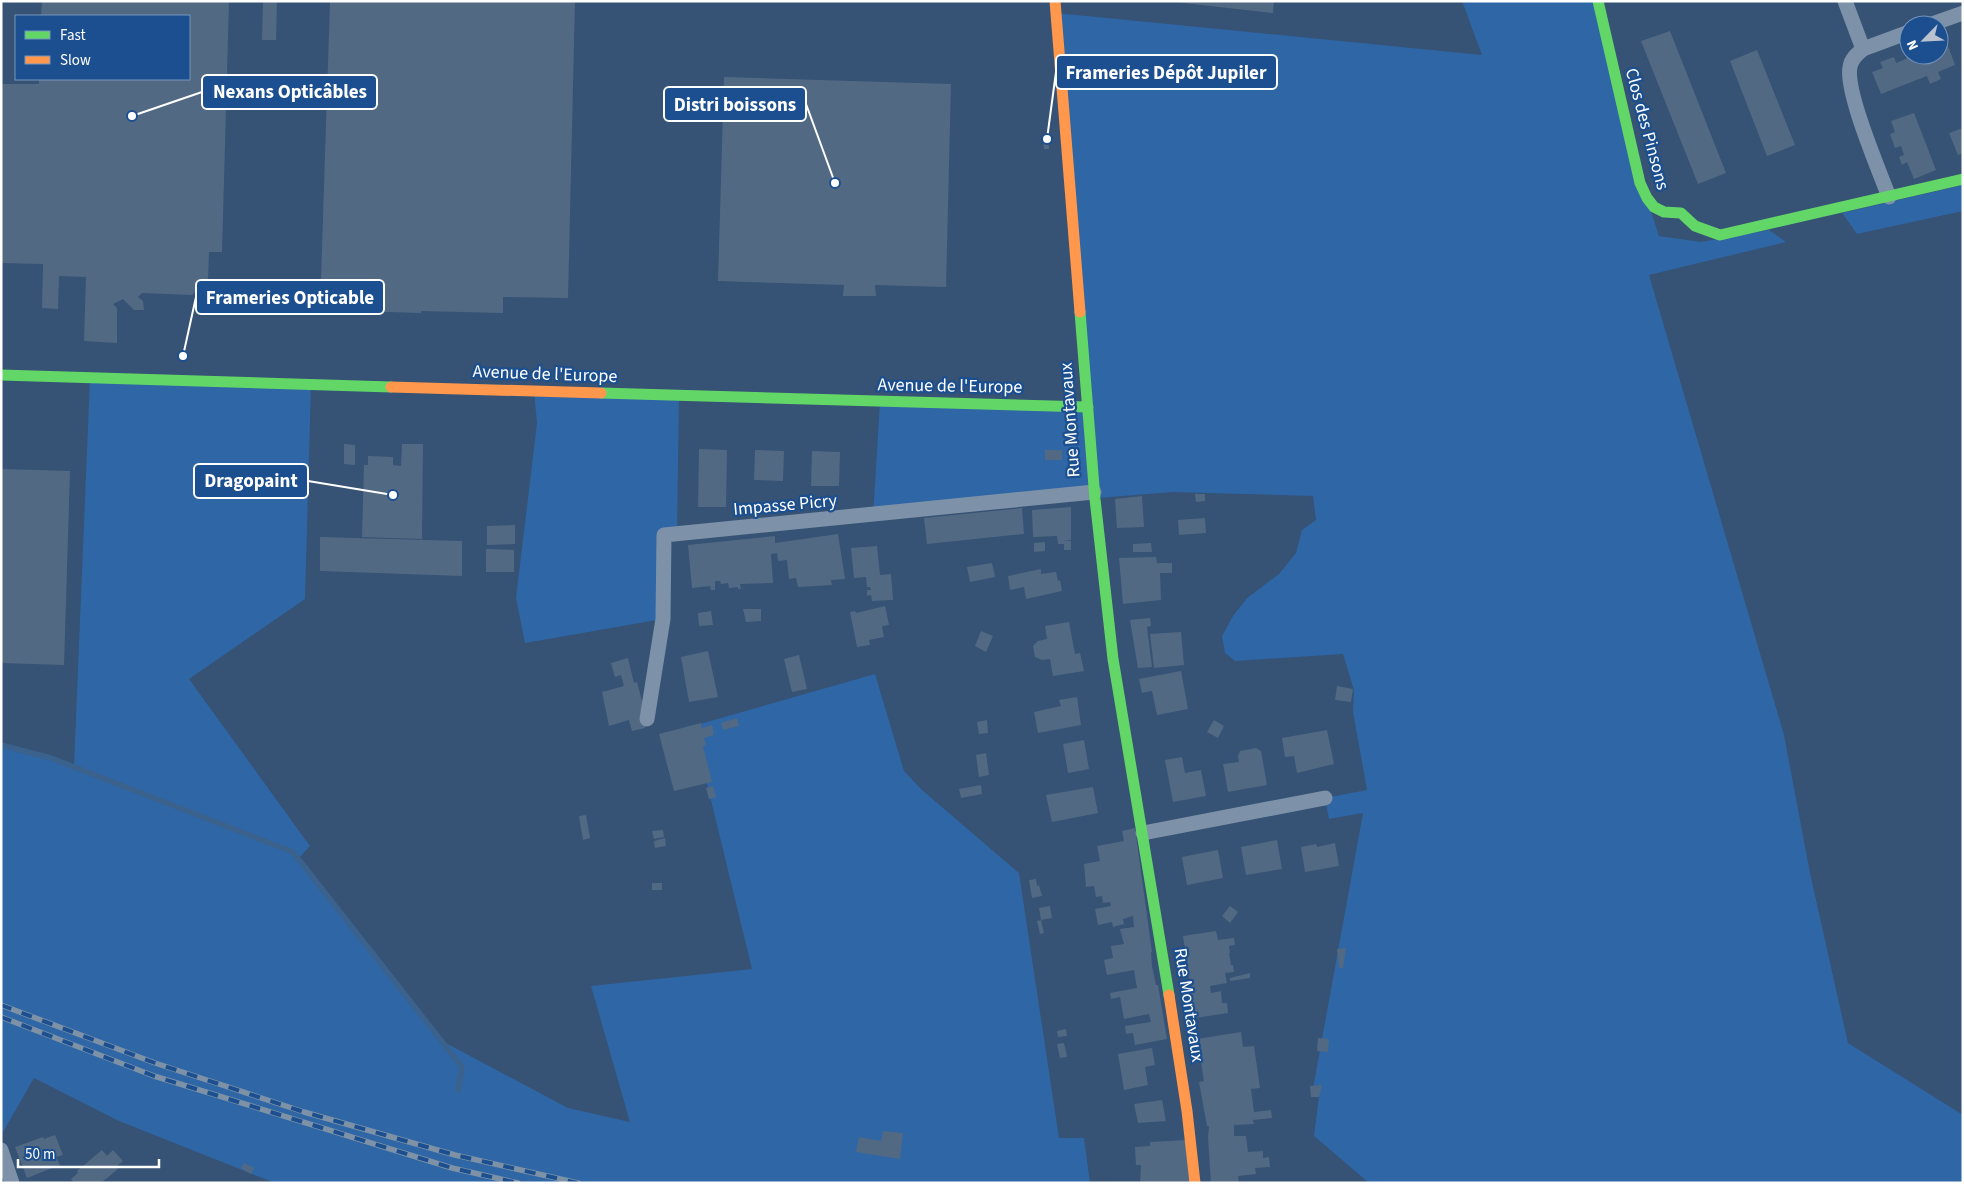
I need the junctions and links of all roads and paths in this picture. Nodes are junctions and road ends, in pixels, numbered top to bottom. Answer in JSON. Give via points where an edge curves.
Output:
{"nodes":[{"id":1,"x":1055,"y":1,"type":"edge"},
{"id":2,"x":1598,"y":1,"type":"edge"},
{"id":3,"x":1845,"y":1,"type":"edge"},
{"id":4,"x":1963,"y":13,"type":"edge"},
{"id":5,"x":1949,"y":18,"type":"edge"},
{"id":6,"x":1899,"y":35,"type":"edge"},
{"id":7,"x":1863,"y":48,"type":"junction"},
{"id":8,"x":1963,"y":178,"type":"edge"},
{"id":9,"x":1889,"y":197,"type":"junction"},
{"id":10,"x":1,"y":375,"type":"edge"},
{"id":11,"x":1088,"y":407,"type":"junction"},
{"id":12,"x":1094,"y":492,"type":"junction"},
{"id":13,"x":646,"y":719,"type":"dead end"},
{"id":14,"x":1326,"y":798,"type":"dead end"},
{"id":15,"x":1143,"y":833,"type":"junction"},
{"id":16,"x":1,"y":1150,"type":"edge"},
{"id":17,"x":12,"y":1183,"type":"edge"},
{"id":18,"x":1195,"y":1183,"type":"edge"}],
"edges":[{"from":1,"to":11,"type":"street","name":"Rue Montavaux"},
{"from":2,"to":9,"type":"street","name":"Clos des Pinsons","via":[[1640,183],[1648,202],[1662,213],[1681,213],[1694,226],[1720,235]]},
{"from":3,"to":7,"type":"street"},
{"from":4,"to":5,"type":"street"},
{"from":6,"to":7,"type":"street"},
{"from":7,"to":9,"type":"street","via":[[1850,66],[1850,89]]},
{"from":8,"to":9,"type":"street","name":"Clos des Pinsons"},
{"from":10,"to":11,"type":"street","name":"Avenue de l'Europe"},
{"from":11,"to":12,"type":"street","name":"Rue Montavaux"},
{"from":12,"to":13,"type":"street","name":"Impasse Picry","via":[[664,536],[663,619]]},
{"from":12,"to":15,"type":"street","name":"Rue Montavaux","via":[[1113,660]]},
{"from":14,"to":15,"type":"street"},
{"from":15,"to":18,"type":"street","name":"Rue Montavaux","via":[[1187,1111]]},
{"from":16,"to":17,"type":"street"}]}
